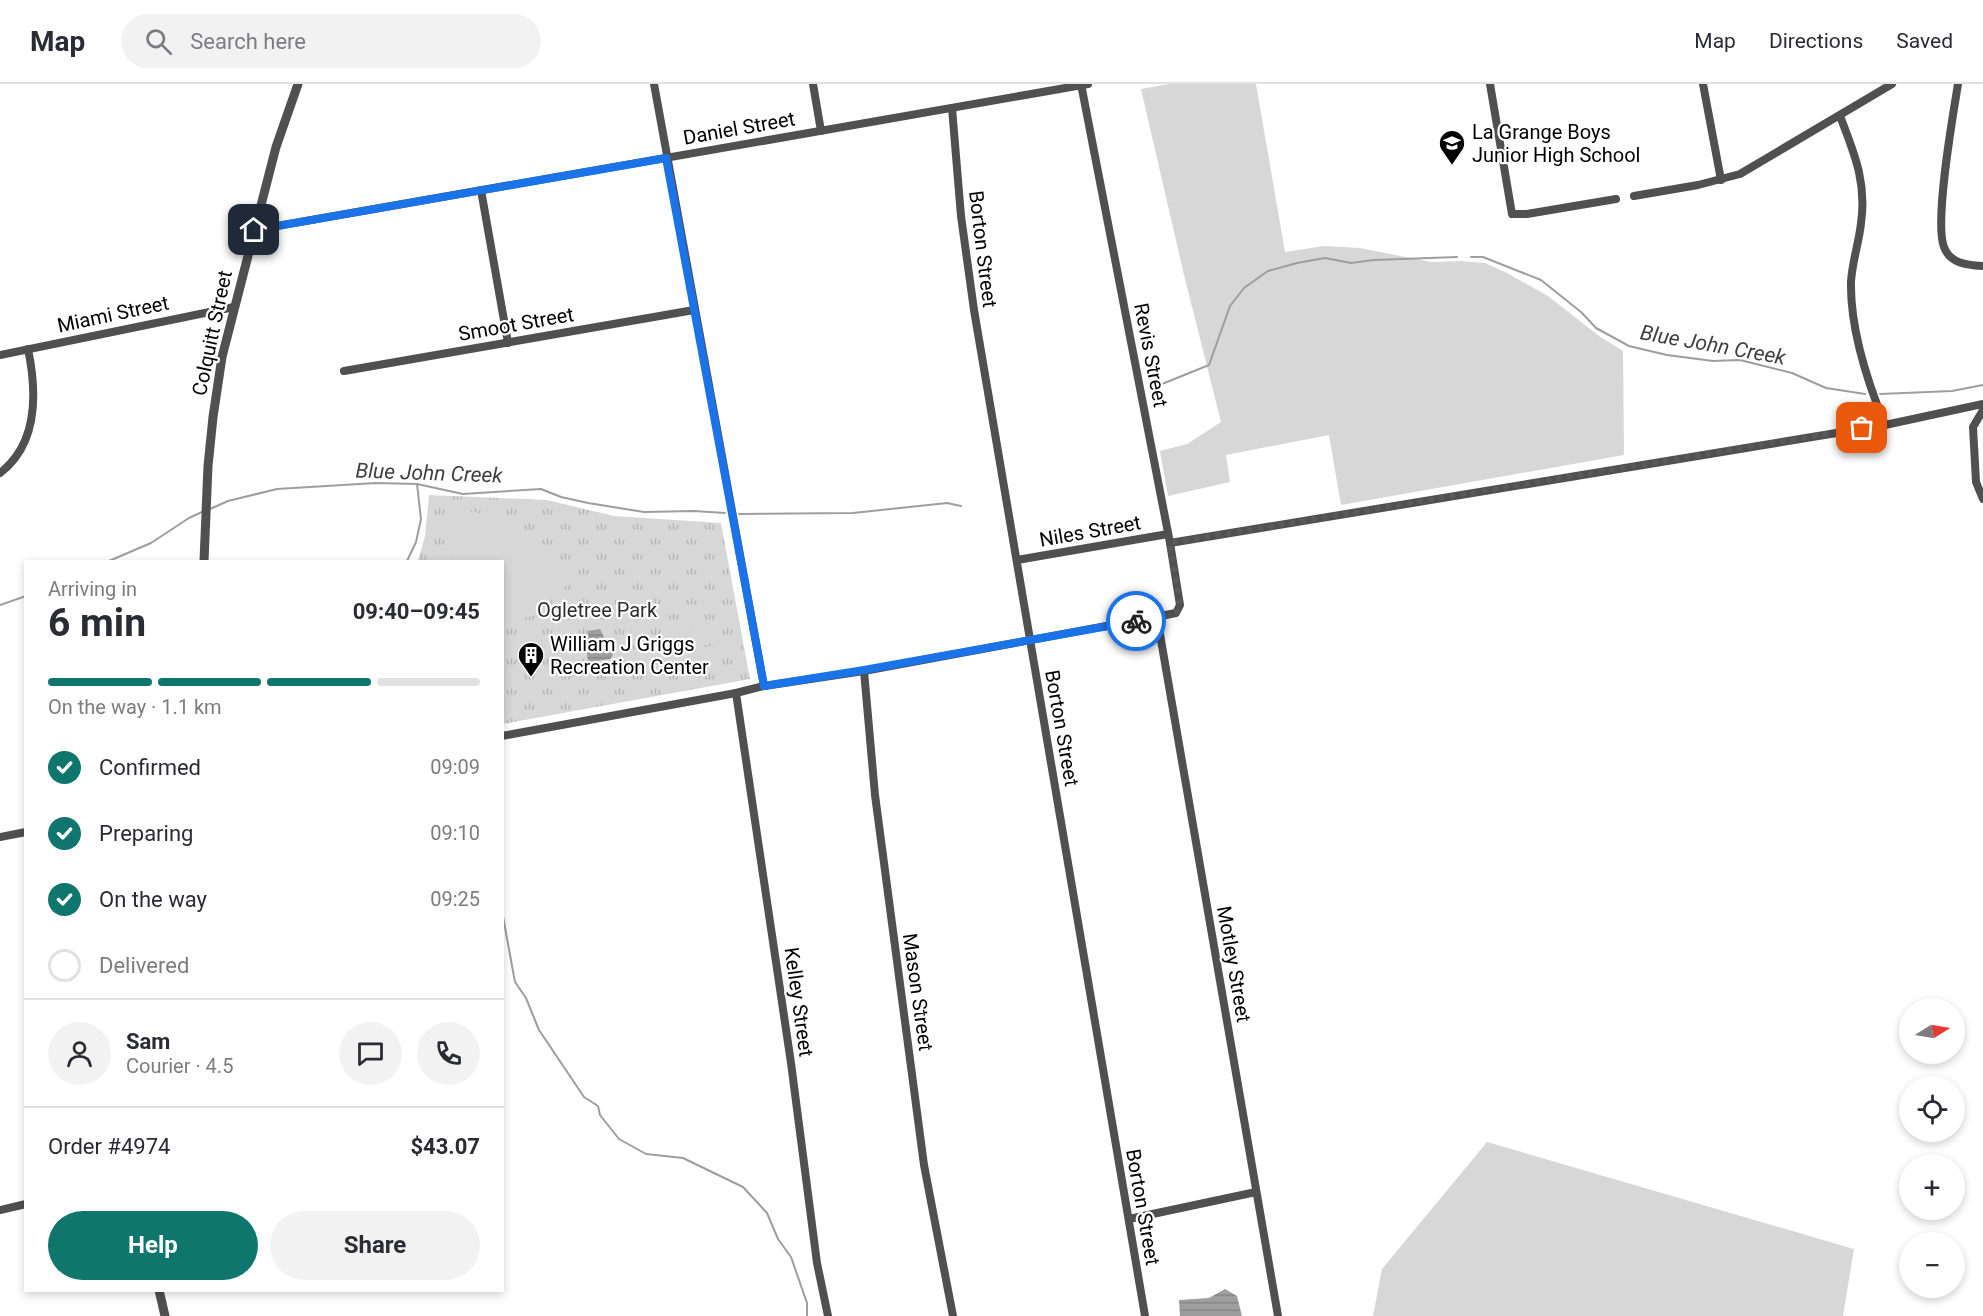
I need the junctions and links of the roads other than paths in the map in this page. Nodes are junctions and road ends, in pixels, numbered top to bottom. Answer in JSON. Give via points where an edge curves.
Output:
{"nodes":[{"id":1,"x":298,"y":84,"type":"edge"},
{"id":2,"x":654,"y":84,"type":"edge"},
{"id":3,"x":813,"y":84,"type":"edge"},
{"id":4,"x":1083,"y":84,"type":"edge"},
{"id":5,"x":1490,"y":84,"type":"edge"},
{"id":6,"x":1703,"y":84,"type":"edge"},
{"id":7,"x":1892,"y":84,"type":"edge"},
{"id":8,"x":1958,"y":84,"type":"edge"},
{"id":9,"x":952,"y":108,"type":"junction"},
{"id":10,"x":1840,"y":116,"type":"junction"},
{"id":11,"x":821,"y":130,"type":"junction"},
{"id":12,"x":666,"y":158,"type":"junction"},
{"id":13,"x":1721,"y":180,"type":"junction"},
{"id":14,"x":481,"y":190,"type":"junction"},
{"id":15,"x":1634,"y":196,"type":"dead end"},
{"id":16,"x":1616,"y":199,"type":"dead end"},
{"id":17,"x":254,"y":230,"type":"junction"},
{"id":18,"x":1983,"y":266,"type":"edge"},
{"id":19,"x":234,"y":307,"type":"junction"},
{"id":20,"x":694,"y":310,"type":"junction"},
{"id":21,"x":508,"y":343,"type":"junction"},
{"id":22,"x":28,"y":349,"type":"junction"},
{"id":23,"x":0,"y":355,"type":"edge"},
{"id":24,"x":345,"y":370,"type":"dead end"},
{"id":25,"x":1983,"y":404,"type":"edge"},
{"id":26,"x":1983,"y":410,"type":"edge"},
{"id":27,"x":1885,"y":425,"type":"junction"},
{"id":28,"x":0,"y":473,"type":"edge"},
{"id":29,"x":1983,"y":499,"type":"edge"},
{"id":30,"x":1168,"y":534,"type":"junction"},
{"id":31,"x":1170,"y":543,"type":"junction"},
{"id":32,"x":204,"y":560,"type":"edge"},
{"id":33,"x":1017,"y":560,"type":"junction"},
{"id":34,"x":1156,"y":617,"type":"junction"},
{"id":35,"x":1030,"y":640,"type":"junction"},
{"id":36,"x":864,"y":670,"type":"junction"},
{"id":37,"x":764,"y":686,"type":"junction"},
{"id":38,"x":736,"y":693,"type":"junction"},
{"id":39,"x":504,"y":735,"type":"edge"},
{"id":40,"x":24,"y":832,"type":"edge"},
{"id":41,"x":0,"y":837,"type":"edge"},
{"id":42,"x":1256,"y":1192,"type":"junction"},
{"id":43,"x":24,"y":1204,"type":"edge"},
{"id":44,"x":0,"y":1210,"type":"edge"},
{"id":45,"x":1129,"y":1219,"type":"junction"},
{"id":46,"x":159,"y":1292,"type":"edge"},
{"id":47,"x":165,"y":1316,"type":"edge"},
{"id":48,"x":828,"y":1316,"type":"edge"},
{"id":49,"x":952,"y":1316,"type":"edge"},
{"id":50,"x":1145,"y":1316,"type":"edge"},
{"id":51,"x":1278,"y":1316,"type":"edge"}],
"edges":[{"from":1,"to":17,"type":"street","name":"Colquitt Street"},
{"from":2,"to":12,"type":"street"},
{"from":3,"to":11,"type":"street"},
{"from":4,"to":9,"type":"street","name":"Daniel Street"},
{"from":4,"to":30,"type":"street","name":"Revis Street"},
{"from":5,"to":16,"type":"street","via":[[1512,214]]},
{"from":6,"to":13,"type":"street"},
{"from":7,"to":10,"type":"street"},
{"from":8,"to":18,"type":"street","via":[[1941,209],[1944,247],[1963,265]]},
{"from":9,"to":11,"type":"street","name":"Daniel Street"},
{"from":9,"to":33,"type":"street","name":"Borton Street","via":[[974,310]]},
{"from":10,"to":13,"type":"street","via":[[1740,174]]},
{"from":10,"to":27,"type":"street","via":[[1857,159],[1862,187],[1862,223],[1851,283],[1857,338]]},
{"from":11,"to":12,"type":"street","name":"Daniel Street"},
{"from":12,"to":14,"type":"street","name":"Daniel Street"},
{"from":12,"to":20,"type":"street"},
{"from":13,"to":15,"type":"street"},
{"from":14,"to":17,"type":"street","name":"Daniel Street"},
{"from":14,"to":21,"type":"street"},
{"from":17,"to":19,"type":"street","name":"Colquitt Street"},
{"from":19,"to":22,"type":"street","name":"Miami Street"},
{"from":19,"to":32,"type":"street","name":"Colquitt Street","via":[[213,417]]},
{"from":20,"to":21,"type":"street","name":"Smoot Street"},
{"from":20,"to":37,"type":"street"},
{"from":21,"to":24,"type":"street","name":"Smoot Street"},
{"from":22,"to":23,"type":"street","name":"Miami Street"},
{"from":22,"to":28,"type":"street","via":[[32,424],[14,461]]},
{"from":25,"to":27,"type":"street","name":"Niles Street"},
{"from":26,"to":29,"type":"street","via":[[1973,427],[1976,482]]},
{"from":27,"to":31,"type":"street","name":"Niles Street"},
{"from":30,"to":31,"type":"street","name":"Revis Street"},
{"from":30,"to":33,"type":"street","name":"Niles Street"},
{"from":31,"to":34,"type":"street","name":"Revis Street","via":[[1180,605],[1176,614]]},
{"from":33,"to":35,"type":"street","name":"Borton Street"},
{"from":34,"to":35,"type":"street"},
{"from":34,"to":42,"type":"street","name":"Motley Street"},
{"from":35,"to":36,"type":"street"},
{"from":35,"to":45,"type":"street","name":"Borton Street"},
{"from":36,"to":37,"type":"street"},
{"from":36,"to":49,"type":"street","name":"Mason Street","via":[[875,795],[924,1165]]},
{"from":37,"to":38,"type":"street"},
{"from":38,"to":39,"type":"street"},
{"from":38,"to":48,"type":"street","name":"Kelley Street","via":[[817,1263]]},
{"from":40,"to":41,"type":"street"},
{"from":42,"to":45,"type":"street"},
{"from":42,"to":51,"type":"street","name":"Motley Street"},
{"from":43,"to":44,"type":"street"},
{"from":45,"to":50,"type":"street","name":"Borton Street"},
{"from":46,"to":47,"type":"street"}]}
